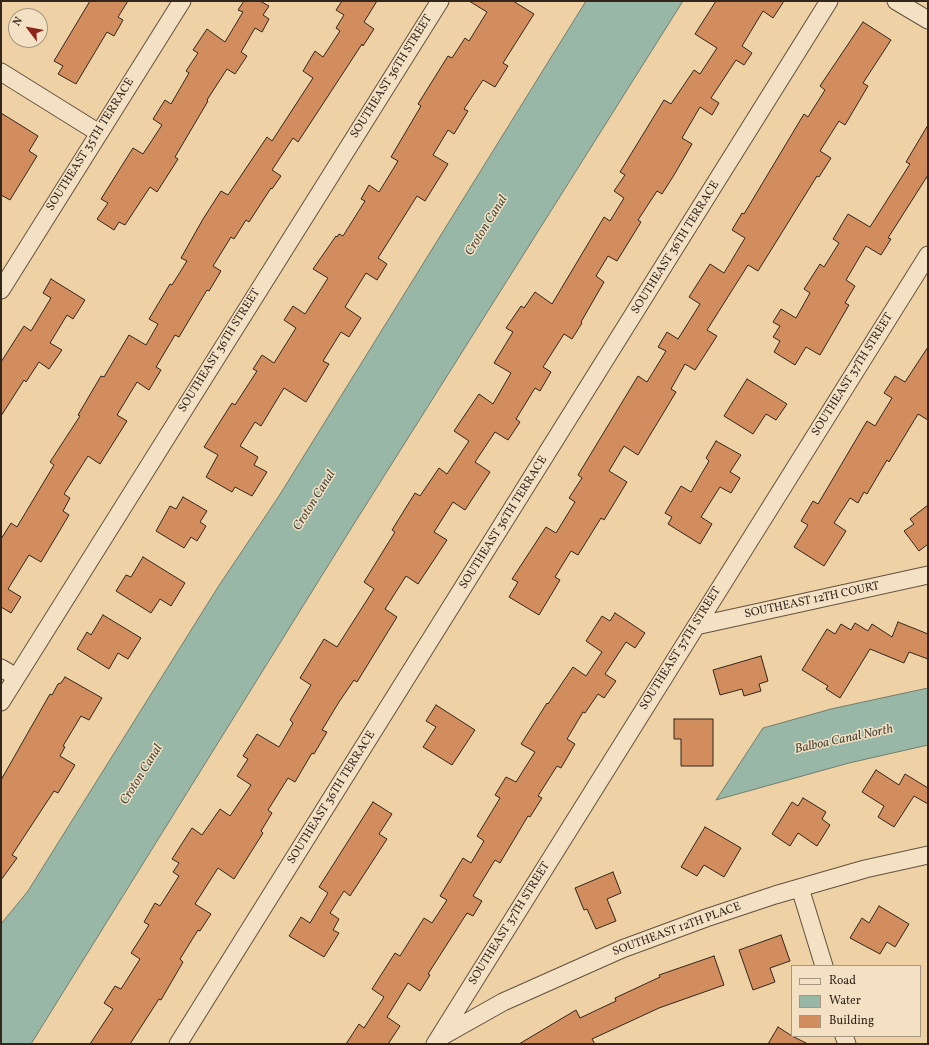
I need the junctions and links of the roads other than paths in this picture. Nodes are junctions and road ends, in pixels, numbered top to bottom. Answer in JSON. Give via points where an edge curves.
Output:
{"nodes":[{"id":1,"x":182,"y":1,"type":"edge"},
{"id":2,"x":440,"y":1,"type":"edge"},
{"id":3,"x":829,"y":1,"type":"edge"},
{"id":4,"x":896,"y":1,"type":"edge"},
{"id":5,"x":928,"y":20,"type":"edge"},
{"id":6,"x":1,"y":72,"type":"edge"},
{"id":7,"x":98,"y":134,"type":"junction"},
{"id":8,"x":928,"y":255,"type":"edge"},
{"id":9,"x":1,"y":290,"type":"edge"},
{"id":10,"x":928,"y":576,"type":"edge"},
{"id":11,"x":696,"y":626,"type":"junction"},
{"id":12,"x":1,"y":668,"type":"edge"},
{"id":13,"x":16,"y":677,"type":"junction"},
{"id":14,"x":1,"y":702,"type":"edge"},
{"id":15,"x":928,"y":855,"type":"edge"},
{"id":16,"x":800,"y":888,"type":"junction"},
{"id":17,"x":824,"y":965,"type":"edge"},
{"id":18,"x":438,"y":1042,"type":"edge"},
{"id":19,"x":178,"y":1044,"type":"edge"}],
"edges":[{"from":1,"to":7,"type":"street","name":"SOUTHEAST 35TH TERRACE"},
{"from":2,"to":13,"type":"street","name":"SOUTHEAST 36TH STREET"},
{"from":3,"to":19,"type":"street","name":"SOUTHEAST 36TH TERRACE"},
{"from":4,"to":5,"type":"street"},
{"from":6,"to":7,"type":"street"},
{"from":7,"to":9,"type":"street","name":"SOUTHEAST 35TH TERRACE"},
{"from":8,"to":11,"type":"street","name":"SOUTHEAST 37TH STREET"},
{"from":10,"to":11,"type":"street","name":"SOUTHEAST 12TH COURT"},
{"from":11,"to":18,"type":"street","name":"SOUTHEAST 37TH STREET"},
{"from":12,"to":13,"type":"street"},
{"from":13,"to":14,"type":"street","name":"SOUTHEAST 36TH STREET"},
{"from":15,"to":16,"type":"street","name":"SOUTHEAST 12TH PLACE","via":[[865,869]]},
{"from":16,"to":17,"type":"street"},
{"from":16,"to":18,"type":"street","name":"SOUTHEAST 12TH PLACE","via":[[706,918],[622,949],[503,1002]]}]}
